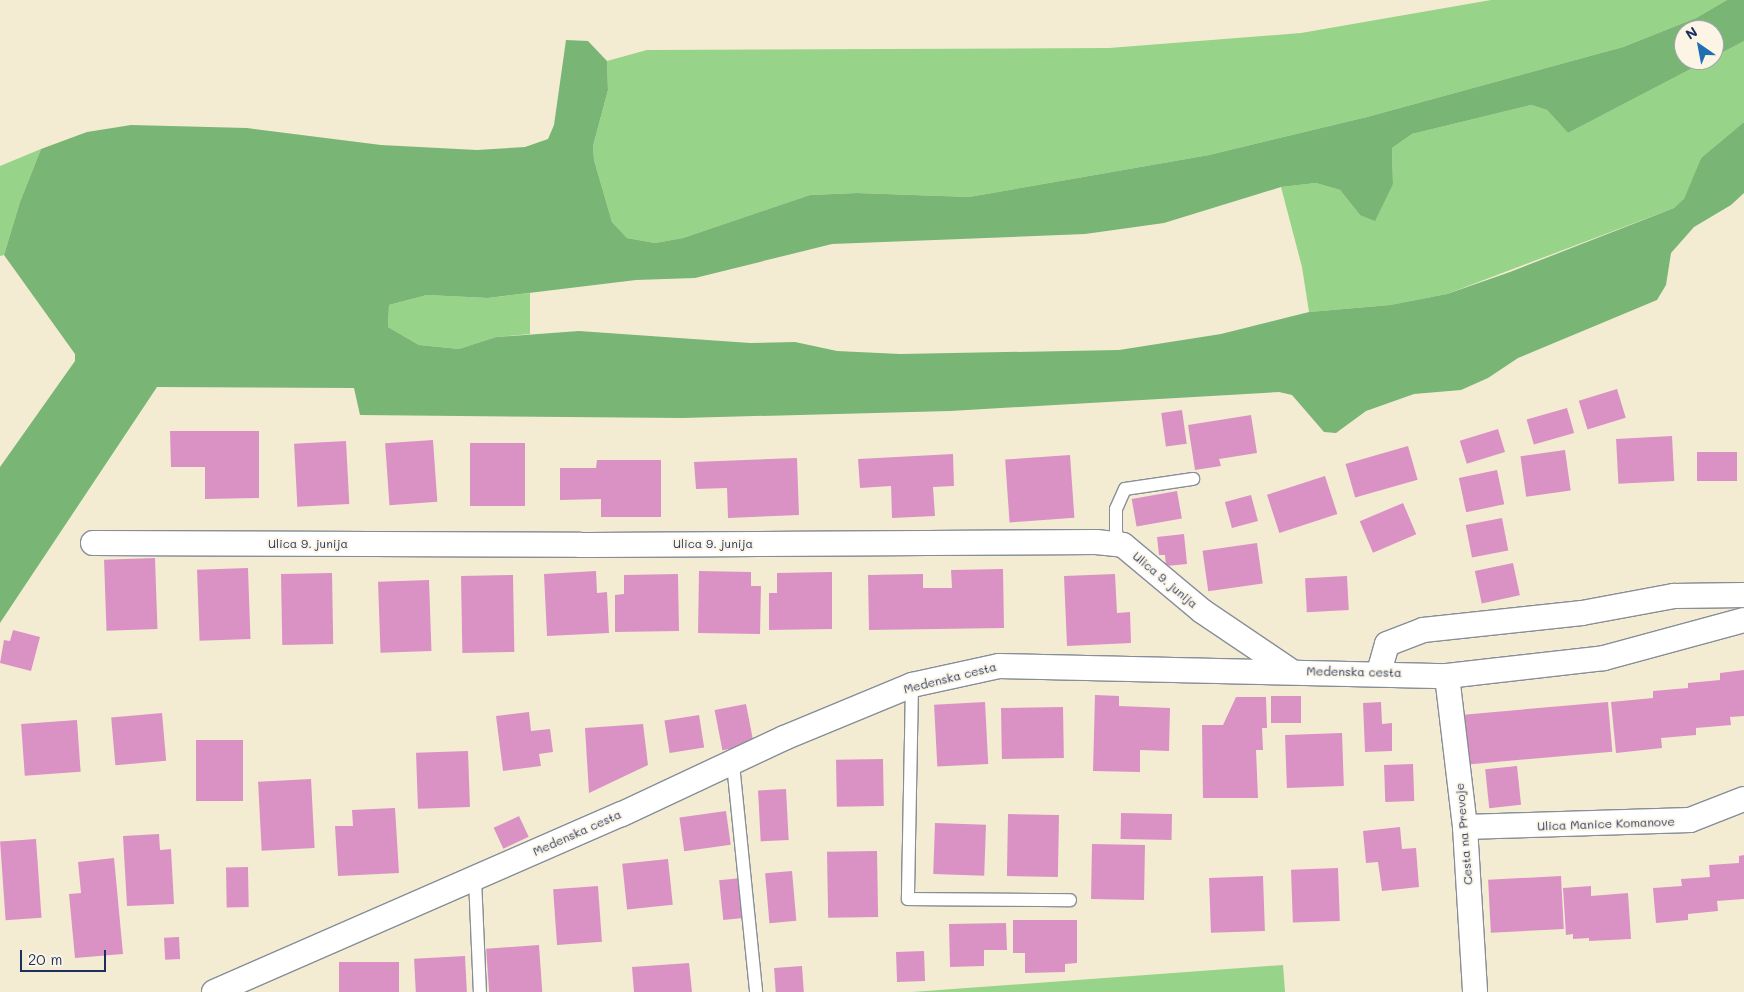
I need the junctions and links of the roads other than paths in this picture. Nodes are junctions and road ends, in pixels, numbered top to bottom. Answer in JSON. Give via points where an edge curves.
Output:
{"nodes":[{"id":1,"x":1193,"y":479,"type":"dead end"},
{"id":2,"x":93,"y":542,"type":"dead end"},
{"id":3,"x":1123,"y":545,"type":"junction"},
{"id":4,"x":1744,"y":595,"type":"edge"},
{"id":5,"x":1744,"y":620,"type":"edge"},
{"id":6,"x":1291,"y":671,"type":"junction"},
{"id":7,"x":1379,"y":672,"type":"junction"},
{"id":8,"x":1447,"y":676,"type":"junction"},
{"id":9,"x":912,"y":686,"type":"junction"},
{"id":10,"x":734,"y":764,"type":"junction"},
{"id":11,"x":1744,"y":799,"type":"edge"},
{"id":12,"x":1465,"y":827,"type":"junction"},
{"id":13,"x":475,"y":879,"type":"junction"},
{"id":14,"x":1070,"y":900,"type":"dead end"},
{"id":15,"x":214,"y":992,"type":"edge"},
{"id":16,"x":480,"y":992,"type":"edge"},
{"id":17,"x":756,"y":992,"type":"edge"},
{"id":18,"x":1475,"y":992,"type":"edge"}],
"edges":[{"from":1,"to":3,"type":"lane","via":[[1125,489],[1116,509],[1116,533]]},
{"from":2,"to":3,"type":"street","name":"Ulica 9. junija","via":[[580,545],[1096,542]]},
{"from":3,"to":6,"type":"street","name":"Ulica 9. junija","via":[[1202,611]]},
{"from":4,"to":7,"type":"street","via":[[1674,596],[1582,613],[1423,630],[1387,644]]},
{"from":5,"to":8,"type":"street","name":"Medenska cesta","via":[[1604,658]]},
{"from":6,"to":7,"type":"street","name":"Medenska cesta"},
{"from":6,"to":9,"type":"street","name":"Medenska cesta","via":[[999,666]]},
{"from":7,"to":8,"type":"street","name":"Medenska cesta"},
{"from":8,"to":12,"type":"street","name":"Cesta na Prevoje"},
{"from":9,"to":10,"type":"street","name":"Medenska cesta","via":[[784,738]]},
{"from":9,"to":14,"type":"lane","via":[[908,899]]},
{"from":10,"to":13,"type":"street","name":"Medenska cesta"},
{"from":10,"to":17,"type":"lane"},
{"from":11,"to":12,"type":"street","name":"Ulica Manice Komanove","via":[[1690,820]]},
{"from":12,"to":18,"type":"street","name":"Cesta na Prevoje"},
{"from":13,"to":15,"type":"street","name":"Medenska cesta"},
{"from":13,"to":16,"type":"lane"}]}
